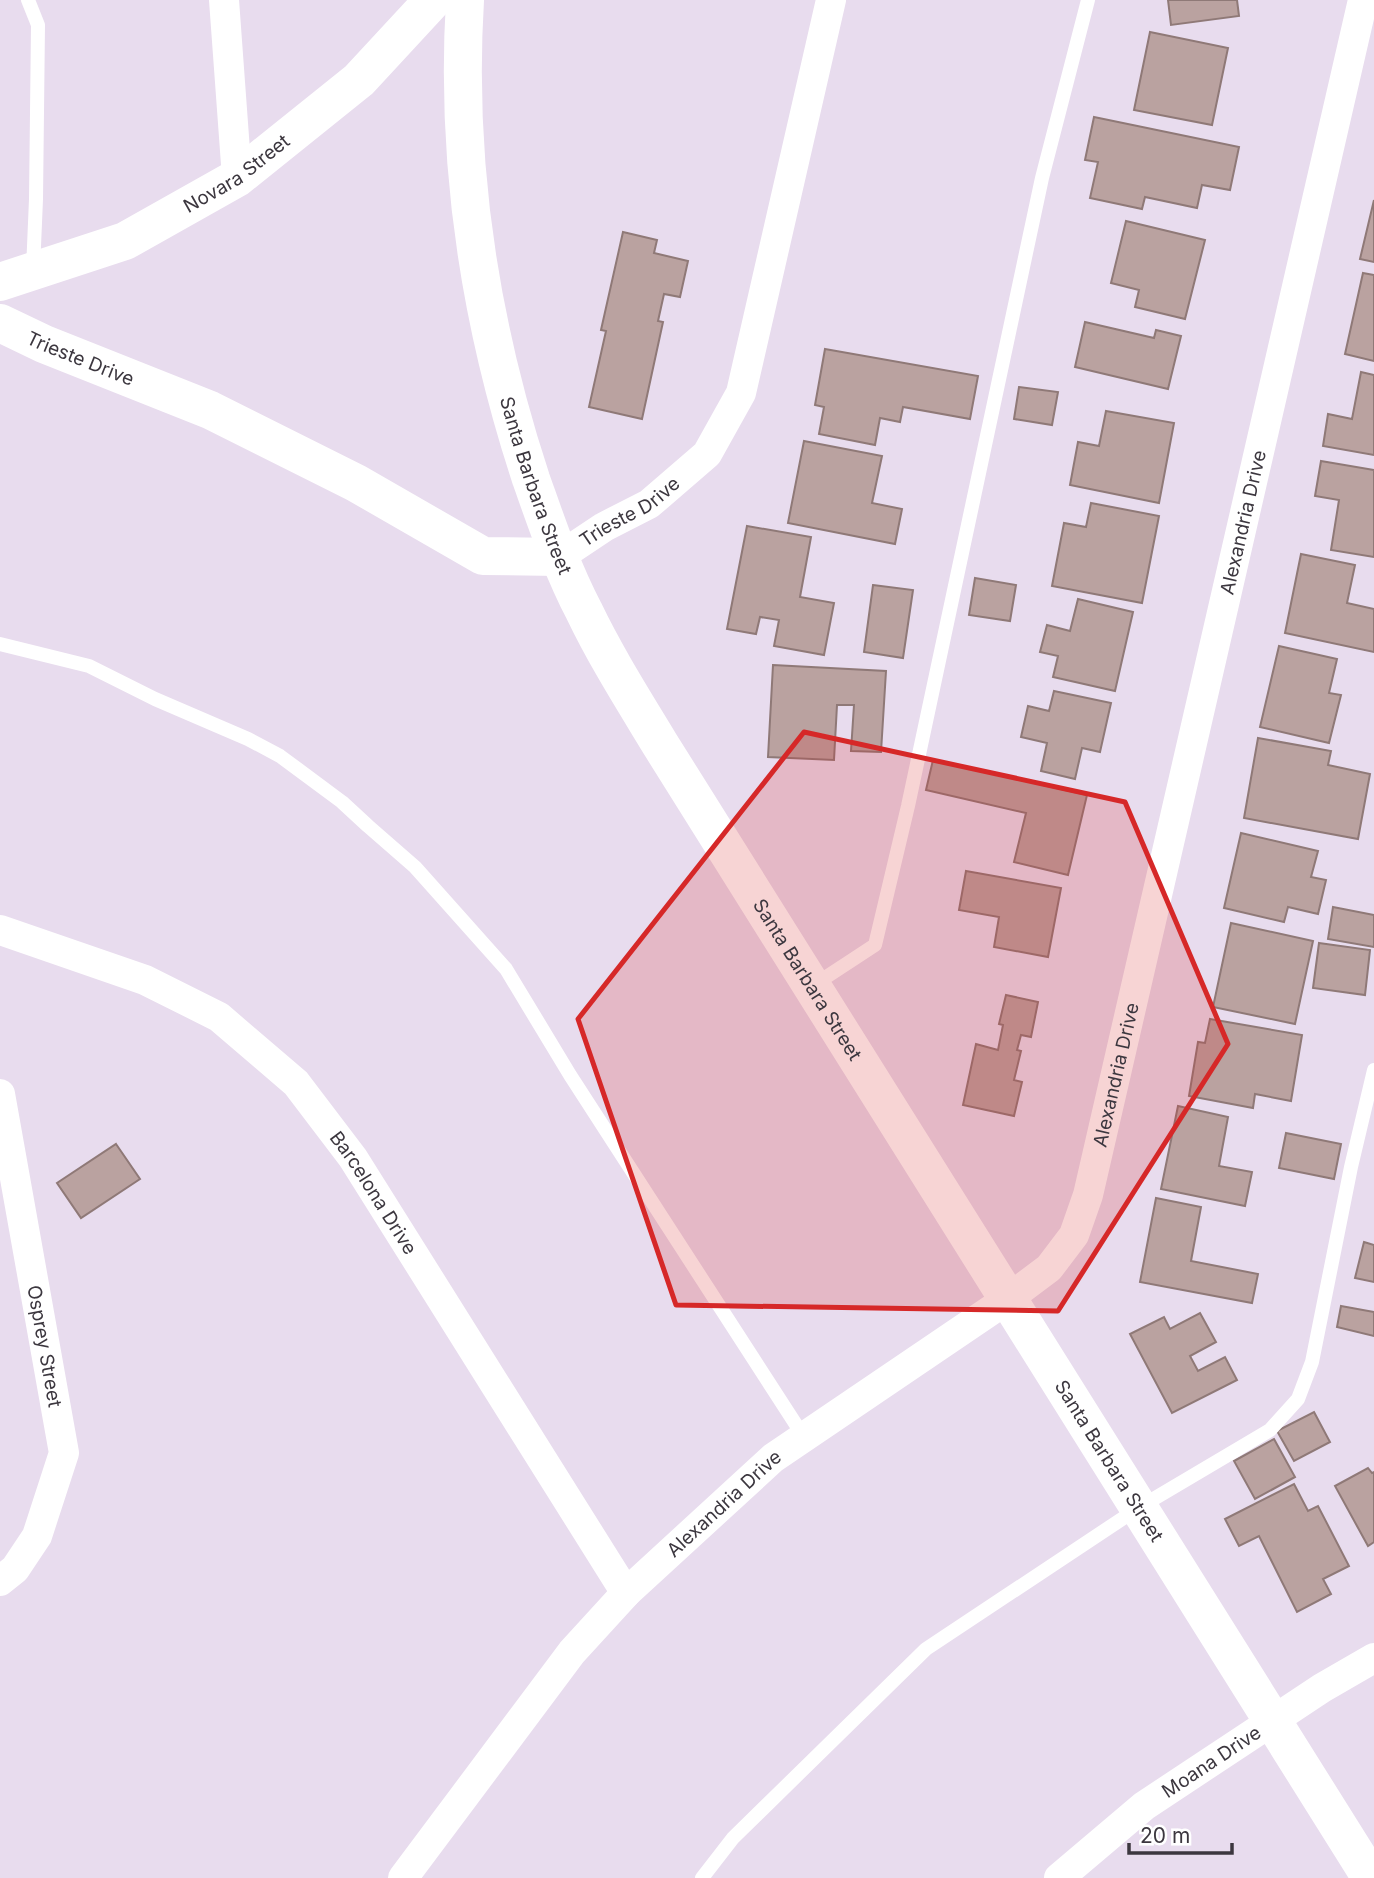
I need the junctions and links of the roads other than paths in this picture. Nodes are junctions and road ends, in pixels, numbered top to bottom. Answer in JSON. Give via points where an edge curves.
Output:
{"nodes":[{"id":1,"x":29,"y":0,"type":"edge"},
{"id":2,"x":225,"y":0,"type":"edge"},
{"id":3,"x":433,"y":0,"type":"edge"},
{"id":4,"x":465,"y":0,"type":"edge"},
{"id":5,"x":831,"y":0,"type":"edge"},
{"id":6,"x":1087,"y":0,"type":"edge"},
{"id":7,"x":1363,"y":0,"type":"edge"},
{"id":8,"x":237,"y":178,"type":"junction"},
{"id":9,"x":16,"y":277,"type":"edge"},
{"id":10,"x":0,"y":323,"type":"edge"},
{"id":11,"x":559,"y":557,"type":"junction"},
{"id":12,"x":0,"y":644,"type":"edge"},
{"id":13,"x":0,"y":930,"type":"edge"},
{"id":14,"x":813,"y":986,"type":"junction"},
{"id":15,"x":1374,"y":1070,"type":"edge"},
{"id":16,"x":0,"y":1094,"type":"edge"},
{"id":17,"x":1009,"y":1298,"type":"junction"},
{"id":18,"x":804,"y":1437,"type":"junction"},
{"id":19,"x":1140,"y":1507,"type":"junction"},
{"id":20,"x":0,"y":1581,"type":"edge"},
{"id":21,"x":626,"y":1593,"type":"junction"},
{"id":22,"x":1374,"y":1658,"type":"edge"},
{"id":23,"x":1272,"y":1721,"type":"junction"},
{"id":24,"x":403,"y":1878,"type":"edge"},
{"id":25,"x":702,"y":1878,"type":"edge"},
{"id":26,"x":1059,"y":1878,"type":"edge"},
{"id":27,"x":1371,"y":1878,"type":"edge"}],
"edges":[{"from":1,"to":9,"type":"lane","via":[[38,25],[36,199]]},
{"from":2,"to":8,"type":"street"},
{"from":3,"to":8,"type":"street","name":"Novara Street","via":[[359,80]]},
{"from":4,"to":11,"type":"street","name":"Santa Barbara Street","via":[[464,139],[482,294],[509,408]]},
{"from":5,"to":11,"type":"street","name":"Trieste Drive","via":[[741,393],[707,454],[649,504]]},
{"from":6,"to":14,"type":"lane","via":[[1042,178],[875,945]]},
{"from":7,"to":17,"type":"street","name":"Alexandria Drive","via":[[1088,1195],[1074,1235],[1049,1268]]},
{"from":8,"to":9,"type":"street","name":"Novara Street","via":[[125,241]]},
{"from":10,"to":11,"type":"street","name":"Trieste Drive","via":[[210,410],[356,483],[483,556]]},
{"from":11,"to":14,"type":"street","name":"Santa Barbara Street","via":[[640,711]]},
{"from":12,"to":18,"type":"lane","via":[[89,666],[248,738],[342,802],[415,867],[506,969]]},
{"from":13,"to":21,"type":"street","name":"Barcelona Drive","via":[[145,980],[219,1017],[296,1083],[353,1158]]},
{"from":14,"to":17,"type":"street","name":"Santa Barbara Street"},
{"from":15,"to":19,"type":"lane","via":[[1312,1362],[1298,1399],[1270,1430]]},
{"from":16,"to":20,"type":"street","name":"Osprey Street","via":[[64,1453],[37,1536],[15,1569]]},
{"from":17,"to":18,"type":"street","name":"Alexandria Drive"},
{"from":17,"to":19,"type":"street","name":"Santa Barbara Street"},
{"from":18,"to":21,"type":"street","name":"Alexandria Drive","via":[[773,1458]]},
{"from":19,"to":23,"type":"street","name":"Santa Barbara Street"},
{"from":19,"to":25,"type":"lane","via":[[926,1650],[733,1838]]},
{"from":21,"to":24,"type":"street","name":"Alexandria Drive","via":[[572,1652]]},
{"from":22,"to":23,"type":"street","name":"Moana Drive"},
{"from":23,"to":26,"type":"street","name":"Moana Drive","via":[[1144,1806]]},
{"from":23,"to":27,"type":"street","name":"Santa Barbara Street"}]}
